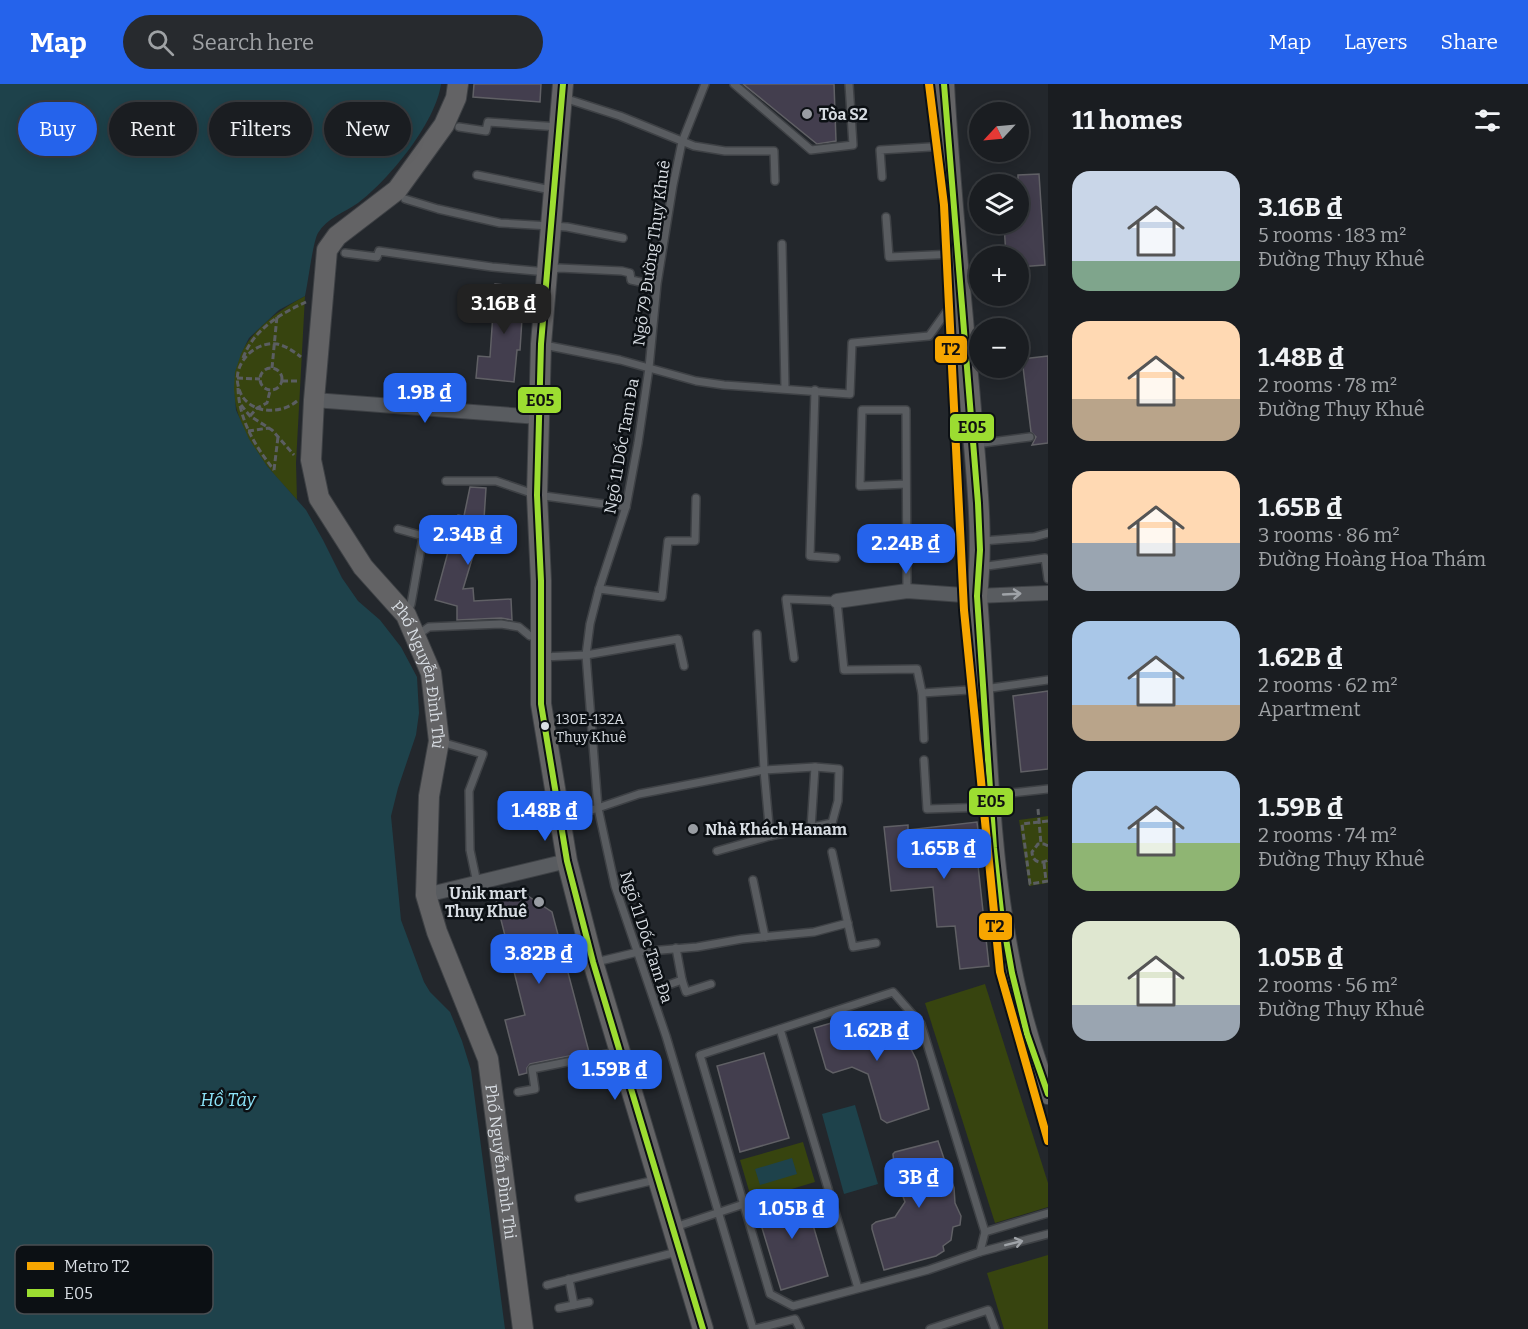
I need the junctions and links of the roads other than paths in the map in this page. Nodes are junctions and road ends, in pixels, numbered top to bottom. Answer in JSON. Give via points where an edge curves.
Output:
{"nodes":[{"id":1,"x":458,"y":84,"type":"edge"},
{"id":2,"x":705,"y":84,"type":"edge"},
{"id":3,"x":734,"y":84,"type":"edge"},
{"id":4,"x":849,"y":84,"type":"edge"},
{"id":5,"x":944,"y":84,"type":"edge"},
{"id":6,"x":562,"y":91,"type":"edge"},
{"id":7,"x":459,"y":127,"type":"dead end"},
{"id":8,"x":559,"y":127,"type":"junction"},
{"id":9,"x":682,"y":142,"type":"junction"},
{"id":10,"x":949,"y":146,"type":"junction"},
{"id":11,"x":477,"y":175,"type":"dead end"},
{"id":12,"x":882,"y":177,"type":"dead end"},
{"id":13,"x":776,"y":181,"type":"dead end"},
{"id":14,"x":554,"y":190,"type":"junction"},
{"id":15,"x":405,"y":199,"type":"dead end"},
{"id":16,"x":886,"y":217,"type":"dead end"},
{"id":17,"x":551,"y":226,"type":"junction"},
{"id":18,"x":623,"y":238,"type":"dead end"},
{"id":19,"x":782,"y":244,"type":"dead end"},
{"id":20,"x":345,"y":253,"type":"dead end"},
{"id":21,"x":956,"y":254,"type":"junction"},
{"id":22,"x":547,"y":272,"type":"junction"},
{"id":23,"x":645,"y":283,"type":"dead end"},
{"id":24,"x":961,"y":299,"type":"junction"},
{"id":25,"x":541,"y":344,"type":"junction"},
{"id":26,"x":649,"y":368,"type":"junction"},
{"id":27,"x":785,"y":388,"type":"junction"},
{"id":28,"x":815,"y":390,"type":"junction"},
{"id":29,"x":306,"y":394,"type":"junction"},
{"id":30,"x":539,"y":417,"type":"junction"},
{"id":31,"x":1030,"y":437,"type":"dead end"},
{"id":32,"x":974,"y":444,"type":"junction"},
{"id":33,"x":446,"y":481,"type":"dead end"},
{"id":34,"x":906,"y":484,"type":"junction"},
{"id":35,"x":537,"y":495,"type":"junction"},
{"id":36,"x":696,"y":498,"type":"dead end"},
{"id":37,"x":626,"y":507,"type":"junction"},
{"id":38,"x":398,"y":529,"type":"dead end"},
{"id":39,"x":1048,"y":533,"type":"edge"},
{"id":40,"x":980,"y":541,"type":"junction"},
{"id":41,"x":836,"y":558,"type":"dead end"},
{"id":42,"x":980,"y":567,"type":"junction"},
{"id":43,"x":1048,"y":579,"type":"edge"},
{"id":44,"x":599,"y":589,"type":"junction"},
{"id":45,"x":907,"y":591,"type":"junction"},
{"id":46,"x":1048,"y":592,"type":"edge"},
{"id":47,"x":977,"y":596,"type":"junction"},
{"id":48,"x":837,"y":601,"type":"junction"},
{"id":49,"x":406,"y":615,"type":"junction"},
{"id":50,"x":757,"y":634,"type":"dead end"},
{"id":51,"x":416,"y":636,"type":"junction"},
{"id":52,"x":540,"y":636,"type":"junction"},
{"id":53,"x":586,"y":655,"type":"junction"},
{"id":54,"x":541,"y":657,"type":"junction"},
{"id":55,"x":794,"y":658,"type":"dead end"},
{"id":56,"x":684,"y":666,"type":"dead end"},
{"id":57,"x":1048,"y":680,"type":"edge"},
{"id":58,"x":984,"y":689,"type":"junction"},
{"id":59,"x":922,"y":693,"type":"junction"},
{"id":60,"x":924,"y":739,"type":"dead end"},
{"id":61,"x":439,"y":741,"type":"junction"},
{"id":62,"x":924,"y":760,"type":"dead end"},
{"id":63,"x":815,"y":767,"type":"junction"},
{"id":64,"x":764,"y":771,"type":"junction"},
{"id":65,"x":1048,"y":789,"type":"edge"},
{"id":66,"x":990,"y":801,"type":"junction"},
{"id":67,"x":598,"y":808,"type":"junction"},
{"id":68,"x":560,"y":816,"type":"junction"},
{"id":69,"x":811,"y":828,"type":"junction"},
{"id":70,"x":770,"y":836,"type":"junction"},
{"id":71,"x":717,"y":850,"type":"dead end"},
{"id":72,"x":832,"y":852,"type":"dead end"},
{"id":73,"x":567,"y":861,"type":"junction"},
{"id":74,"x":753,"y":880,"type":"dead end"},
{"id":75,"x":477,"y":883,"type":"junction"},
{"id":76,"x":426,"y":895,"type":"junction"},
{"id":77,"x":848,"y":923,"type":"junction"},
{"id":78,"x":765,"y":937,"type":"junction"},
{"id":79,"x":876,"y":943,"type":"dead end"},
{"id":80,"x":676,"y":948,"type":"junction"},
{"id":81,"x":638,"y":952,"type":"junction"},
{"id":82,"x":593,"y":962,"type":"junction"},
{"id":83,"x":682,"y":980,"type":"junction"},
{"id":84,"x":711,"y":984,"type":"dead end"},
{"id":85,"x":668,"y":985,"type":"dead end"},
{"id":86,"x":780,"y":1029,"type":"junction"},
{"id":87,"x":620,"y":1052,"type":"junction"},
{"id":88,"x":1044,"y":1072,"type":"edge"},
{"id":89,"x":518,"y":1092,"type":"dead end"},
{"id":90,"x":1048,"y":1094,"type":"edge"},
{"id":91,"x":658,"y":1179,"type":"junction"},
{"id":92,"x":579,"y":1198,"type":"dead end"},
{"id":93,"x":744,"y":1204,"type":"junction"},
{"id":94,"x":719,"y":1212,"type":"junction"},
{"id":95,"x":1048,"y":1213,"type":"edge"},
{"id":96,"x":672,"y":1228,"type":"junction"},
{"id":97,"x":985,"y":1232,"type":"junction"},
{"id":98,"x":1048,"y":1234,"type":"edge"},
{"id":99,"x":680,"y":1251,"type":"junction"},
{"id":100,"x":980,"y":1252,"type":"junction"},
{"id":101,"x":569,"y":1279,"type":"junction"},
{"id":102,"x":547,"y":1285,"type":"dead end"},
{"id":103,"x":858,"y":1288,"type":"junction"},
{"id":104,"x":589,"y":1302,"type":"dead end"},
{"id":105,"x":574,"y":1305,"type":"junction"},
{"id":106,"x":559,"y":1308,"type":"dead end"},
{"id":107,"x":523,"y":1329,"type":"edge"},
{"id":108,"x":703,"y":1329,"type":"edge"},
{"id":109,"x":754,"y":1329,"type":"edge"},
{"id":110,"x":800,"y":1329,"type":"edge"},
{"id":111,"x":930,"y":1329,"type":"edge"},
{"id":112,"x":995,"y":1329,"type":"edge"}],
"edges":[{"from":1,"to":29,"type":"main road","name":"Phố Nguyễn Đình Thi","via":[[444,125],[397,190],[337,236],[327,250]]},
{"from":2,"to":9,"type":"lane","name":"Ngõ 79 Đường Thụy Khuê"},
{"from":3,"to":4,"type":"lane","via":[[811,150],[853,145]]},
{"from":5,"to":10,"type":"main road"},
{"from":6,"to":8,"type":"main road"},
{"from":6,"to":9,"type":"lane","name":"Ngõ 79 Đường Thụy Khuê"},
{"from":7,"to":8,"type":"lane","via":[[486,131],[488,122]]},
{"from":8,"to":14,"type":"main road"},
{"from":9,"to":13,"type":"lane","name":"Ngõ 79 Đường Thụy Khuê","via":[[725,151],[774,151]]},
{"from":9,"to":26,"type":"lane","name":"Ngõ 79 Đường Thụy Khuê","via":[[657,284]]},
{"from":10,"to":12,"type":"lane","via":[[880,150]]},
{"from":10,"to":21,"type":"main road"},
{"from":11,"to":14,"type":"lane"},
{"from":14,"to":17,"type":"main road"},
{"from":15,"to":17,"type":"lane","via":[[500,223]]},
{"from":16,"to":21,"type":"lane","via":[[889,257]]},
{"from":17,"to":18,"type":"lane"},
{"from":17,"to":22,"type":"main road"},
{"from":19,"to":27,"type":"lane"},
{"from":20,"to":22,"type":"lane","via":[[377,257],[379,251]]},
{"from":21,"to":24,"type":"main road"},
{"from":22,"to":23,"type":"lane","via":[[559,268],[622,271],[630,273],[631,280]]},
{"from":22,"to":25,"type":"main road"},
{"from":24,"to":28,"type":"lane","via":[[947,310],[929,336],[852,342],[850,394]]},
{"from":24,"to":32,"type":"main road"},
{"from":25,"to":26,"type":"lane"},
{"from":25,"to":30,"type":"main road"},
{"from":26,"to":27,"type":"lane","via":[[696,381]]},
{"from":26,"to":37,"type":"lane","name":"Ngõ 11 Dốc Tam Đa"},
{"from":27,"to":28,"type":"lane"},
{"from":28,"to":41,"type":"lane","via":[[810,556]]},
{"from":29,"to":30,"type":"street"},
{"from":29,"to":49,"type":"main road","name":"Phố Nguyễn Đình Thi","via":[[310,460],[319,498],[363,567]]},
{"from":30,"to":35,"type":"main road"},
{"from":31,"to":32,"type":"lane"},
{"from":32,"to":40,"type":"main road"},
{"from":33,"to":35,"type":"lane","via":[[496,481]]},
{"from":34,"to":34,"type":"lane","via":[[906,410],[862,410],[861,486]]},
{"from":34,"to":45,"type":"lane"},
{"from":35,"to":37,"type":"lane"},
{"from":35,"to":52,"type":"main road"},
{"from":36,"to":44,"type":"lane","via":[[695,540],[668,541],[662,597]]},
{"from":37,"to":44,"type":"lane","name":"Ngõ 11 Dốc Tam Đa"},
{"from":38,"to":49,"type":"lane","via":[[423,536]]},
{"from":39,"to":40,"type":"lane"},
{"from":40,"to":42,"type":"main road"},
{"from":42,"to":43,"type":"lane","via":[[1045,558]]},
{"from":42,"to":47,"type":"main road"},
{"from":44,"to":53,"type":"lane","name":"Ngõ 11 Dốc Tam Đa"},
{"from":45,"to":47,"type":"street"},
{"from":45,"to":48,"type":"street"},
{"from":47,"to":46,"type":"street","one_way":true},
{"from":47,"to":58,"type":"main road"},
{"from":48,"to":55,"type":"lane","via":[[786,599]]},
{"from":48,"to":59,"type":"lane","via":[[844,670],[917,669]]},
{"from":49,"to":51,"type":"main road","name":"Phố Nguyễn Đình Thi"},
{"from":50,"to":64,"type":"lane"},
{"from":51,"to":52,"type":"lane","via":[[429,627],[501,624]]},
{"from":51,"to":61,"type":"main road","name":"Phố Nguyễn Đình Thi","via":[[431,673]]},
{"from":52,"to":54,"type":"main road"},
{"from":53,"to":54,"type":"lane"},
{"from":53,"to":56,"type":"lane","via":[[678,639]]},
{"from":53,"to":67,"type":"lane","name":"Ngõ 11 Dốc Tam Đa"},
{"from":54,"to":68,"type":"main road","via":[[542,704]]},
{"from":57,"to":58,"type":"lane"},
{"from":58,"to":59,"type":"lane"},
{"from":58,"to":66,"type":"main road"},
{"from":59,"to":60,"type":"lane"},
{"from":61,"to":75,"type":"lane","via":[[483,754],[470,791],[470,850]]},
{"from":61,"to":76,"type":"main road","name":"Phố Nguyễn Đình Thi","via":[[429,796]]},
{"from":62,"to":66,"type":"lane","via":[[927,809]]},
{"from":63,"to":64,"type":"lane"},
{"from":63,"to":69,"type":"lane"},
{"from":63,"to":69,"type":"lane","via":[[839,769],[838,801],[832,823]]},
{"from":64,"to":67,"type":"lane","via":[[639,794]]},
{"from":64,"to":70,"type":"lane"},
{"from":65,"to":66,"type":"lane"},
{"from":66,"to":88,"type":"main road","via":[[1003,930],[1013,985]]},
{"from":67,"to":68,"type":"lane"},
{"from":67,"to":81,"type":"lane","name":"Ngõ 11 Dốc Tam Đa","via":[[615,886]]},
{"from":68,"to":73,"type":"main road"},
{"from":69,"to":70,"type":"lane"},
{"from":70,"to":71,"type":"lane"},
{"from":72,"to":77,"type":"lane"},
{"from":73,"to":75,"type":"street"},
{"from":73,"to":82,"type":"main road"},
{"from":74,"to":78,"type":"lane"},
{"from":75,"to":76,"type":"street"},
{"from":76,"to":107,"type":"main road","name":"Phố Nguyễn Đình Thi","via":[[436,932],[488,1059]]},
{"from":77,"to":78,"type":"lane","via":[[814,932]]},
{"from":77,"to":79,"type":"lane","via":[[853,947]]},
{"from":78,"to":80,"type":"lane"},
{"from":80,"to":81,"type":"lane"},
{"from":80,"to":83,"type":"lane"},
{"from":81,"to":82,"type":"lane"},
{"from":81,"to":94,"type":"lane","name":"Ngõ 11 Dốc Tam Đa"},
{"from":82,"to":87,"type":"main road"},
{"from":83,"to":84,"type":"lane","via":[[686,992]]},
{"from":83,"to":85,"type":"lane"},
{"from":86,"to":93,"type":"lane","via":[[700,1055]]},
{"from":86,"to":97,"type":"lane","via":[[893,992],[921,1024]]},
{"from":86,"to":103,"type":"lane"},
{"from":87,"to":89,"type":"lane","via":[[532,1069],[535,1089]]},
{"from":87,"to":91,"type":"main road"},
{"from":88,"to":90,"type":"main road"},
{"from":91,"to":92,"type":"lane"},
{"from":91,"to":96,"type":"main road"},
{"from":93,"to":94,"type":"lane"},
{"from":93,"to":103,"type":"lane","via":[[770,1294],[793,1306]]},
{"from":94,"to":96,"type":"lane"},
{"from":94,"to":109,"type":"lane","name":"Ngõ 11 Dốc Tam Đa"},
{"from":95,"to":97,"type":"lane"},
{"from":96,"to":99,"type":"main road"},
{"from":97,"to":100,"type":"lane"},
{"from":100,"to":98,"type":"lane","one_way":true},
{"from":99,"to":101,"type":"lane"},
{"from":99,"to":108,"type":"main road"},
{"from":100,"to":103,"type":"lane"},
{"from":101,"to":102,"type":"lane"},
{"from":101,"to":105,"type":"lane"},
{"from":104,"to":105,"type":"lane"},
{"from":105,"to":106,"type":"lane"},
{"from":109,"to":110,"type":"lane","via":[[795,1319]]},
{"from":111,"to":112,"type":"lane","via":[[988,1310]]}]}
